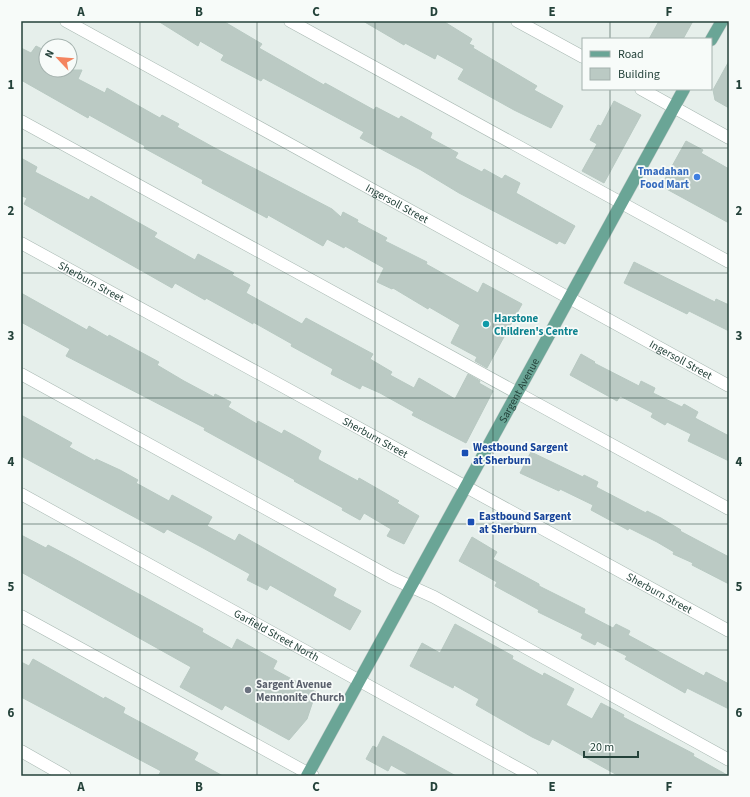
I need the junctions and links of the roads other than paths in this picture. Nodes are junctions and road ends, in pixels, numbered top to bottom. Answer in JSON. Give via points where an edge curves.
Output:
{"nodes":[{"id":1,"x":66,"y":21,"type":"edge"},
{"id":2,"x":290,"y":21,"type":"edge"},
{"id":3,"x":517,"y":21,"type":"edge"},
{"id":4,"x":722,"y":21,"type":"edge"},
{"id":5,"x":712,"y":38,"type":"edge"},
{"id":6,"x":582,"y":56,"type":"edge"},
{"id":7,"x":643,"y":90,"type":"edge"},
{"id":8,"x":683,"y":90,"type":"edge"},
{"id":9,"x":674,"y":107,"type":"junction"},
{"id":10,"x":21,"y":120,"type":"edge"},
{"id":11,"x":729,"y":138,"type":"edge"},
{"id":12,"x":621,"y":203,"type":"junction"},
{"id":13,"x":21,"y":243,"type":"edge"},
{"id":14,"x":729,"y":262,"type":"edge"},
{"id":15,"x":569,"y":299,"type":"junction"},
{"id":16,"x":21,"y":374,"type":"edge"},
{"id":17,"x":729,"y":386,"type":"edge"},
{"id":18,"x":518,"y":393,"type":"junction"},
{"id":19,"x":466,"y":488,"type":"junction"},
{"id":20,"x":21,"y":494,"type":"edge"},
{"id":21,"x":729,"y":509,"type":"edge"},
{"id":22,"x":410,"y":586,"type":"junction"},
{"id":23,"x":21,"y":616,"type":"edge"},
{"id":24,"x":729,"y":631,"type":"edge"},
{"id":25,"x":360,"y":681,"type":"junction"},
{"id":26,"x":21,"y":751,"type":"edge"},
{"id":27,"x":729,"y":760,"type":"edge"},
{"id":28,"x":309,"y":775,"type":"edge"},
{"id":29,"x":65,"y":776,"type":"edge"},
{"id":30,"x":532,"y":776,"type":"edge"}],
"edges":[{"from":1,"to":15,"type":"street","name":"Ingersoll Street"},
{"from":2,"to":12,"type":"street"},
{"from":3,"to":6,"type":"street"},
{"from":4,"to":5,"type":"main road"},
{"from":7,"to":9,"type":"street"},
{"from":8,"to":9,"type":"main road","name":"Sargent Avenue"},
{"from":9,"to":11,"type":"street"},
{"from":9,"to":12,"type":"main road","name":"Sargent Avenue"},
{"from":10,"to":18,"type":"street"},
{"from":12,"to":14,"type":"street"},
{"from":12,"to":15,"type":"main road","name":"Sargent Avenue"},
{"from":13,"to":19,"type":"street","name":"Sherburn Street"},
{"from":15,"to":17,"type":"street","name":"Ingersoll Street"},
{"from":15,"to":18,"type":"main road","name":"Sargent Avenue"},
{"from":16,"to":22,"type":"street"},
{"from":18,"to":19,"type":"main road","name":"Sargent Avenue"},
{"from":18,"to":21,"type":"street"},
{"from":19,"to":22,"type":"main road","name":"Sargent Avenue"},
{"from":19,"to":24,"type":"street","name":"Sherburn Street"},
{"from":20,"to":25,"type":"street","name":"Garfield Street North"},
{"from":22,"to":25,"type":"main road","name":"Sargent Avenue"},
{"from":22,"to":27,"type":"street","via":[[440,600]]},
{"from":23,"to":28,"type":"street"},
{"from":25,"to":28,"type":"main road","name":"Sargent Avenue"},
{"from":25,"to":30,"type":"street","name":"Garfield Street North"},
{"from":26,"to":29,"type":"street"}]}
